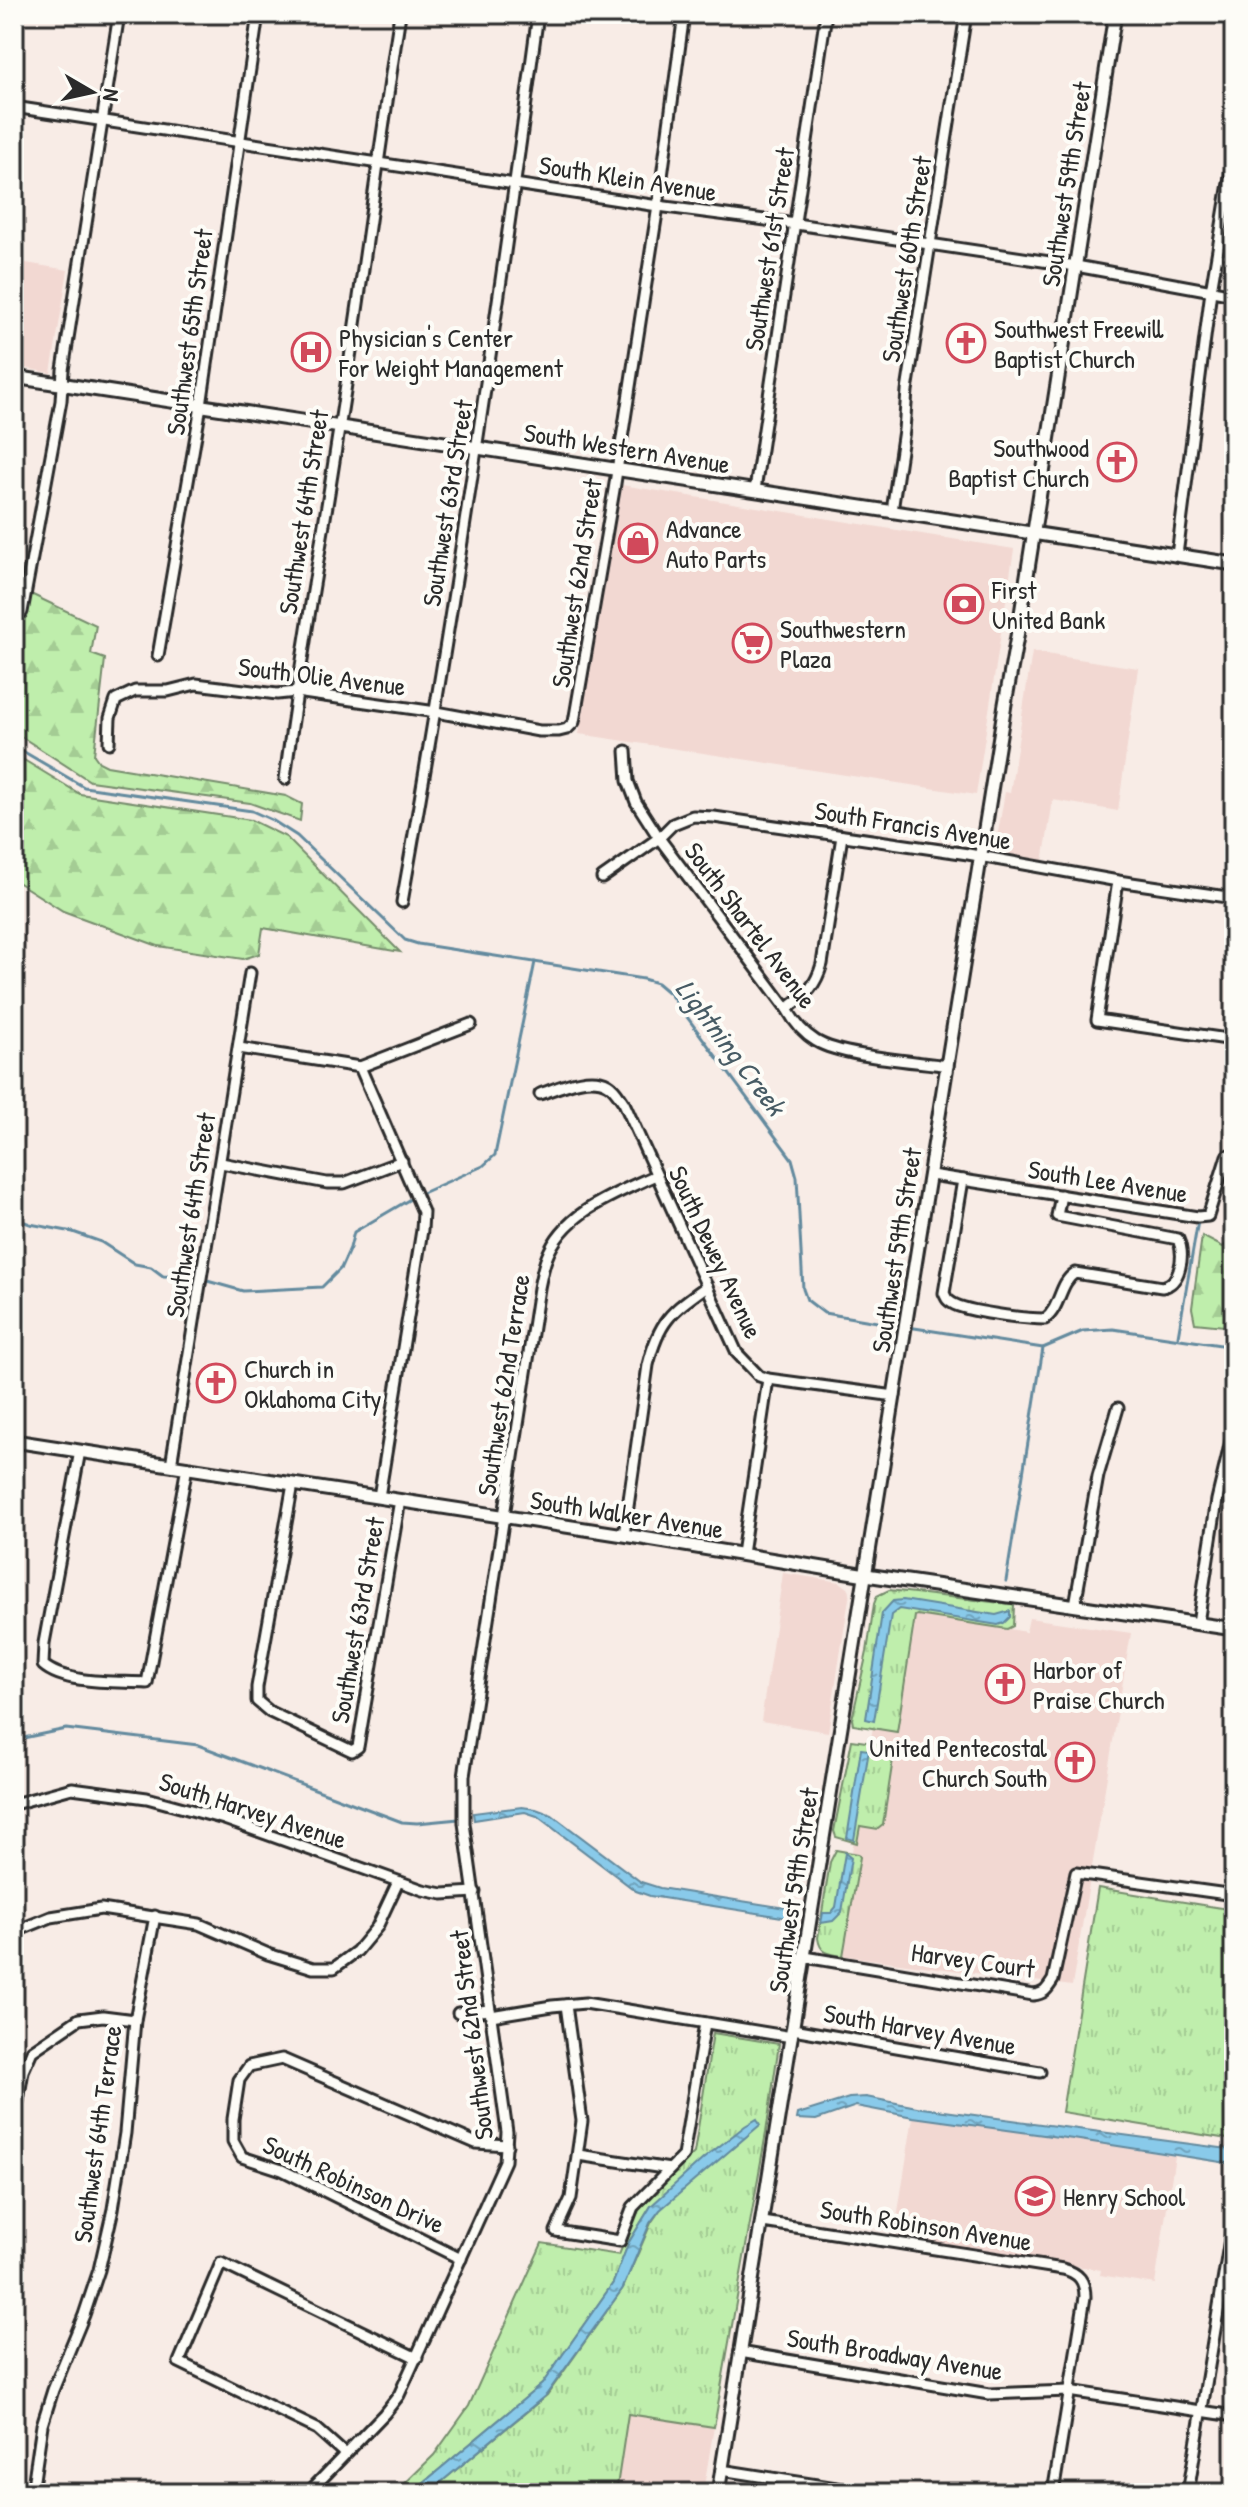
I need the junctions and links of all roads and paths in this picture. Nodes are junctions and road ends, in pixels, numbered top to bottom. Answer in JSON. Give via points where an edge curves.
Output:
{"nodes":[{"id":1,"x":119,"y":14,"type":"edge"},
{"id":2,"x":258,"y":14,"type":"edge"},
{"id":3,"x":400,"y":14,"type":"edge"},
{"id":4,"x":538,"y":14,"type":"edge"},
{"id":5,"x":684,"y":14,"type":"edge"},
{"id":6,"x":826,"y":14,"type":"edge"},
{"id":7,"x":966,"y":14,"type":"edge"},
{"id":8,"x":1115,"y":14,"type":"edge"},
{"id":9,"x":1213,"y":14,"type":"edge"},
{"id":10,"x":1234,"y":17,"type":"edge"},
{"id":11,"x":14,"y":107,"type":"edge"},
{"id":12,"x":101,"y":121,"type":"junction"},
{"id":13,"x":239,"y":142,"type":"junction"},
{"id":14,"x":1234,"y":153,"type":"edge"},
{"id":15,"x":377,"y":163,"type":"junction"},
{"id":16,"x":515,"y":182,"type":"junction"},
{"id":17,"x":658,"y":206,"type":"junction"},
{"id":18,"x":796,"y":224,"type":"junction"},
{"id":19,"x":931,"y":246,"type":"junction"},
{"id":20,"x":1076,"y":266,"type":"junction"},
{"id":21,"x":1211,"y":291,"type":"junction"},
{"id":22,"x":1234,"y":295,"type":"edge"},
{"id":23,"x":14,"y":377,"type":"edge"},
{"id":24,"x":62,"y":385,"type":"junction"},
{"id":25,"x":201,"y":406,"type":"junction"},
{"id":26,"x":340,"y":427,"type":"junction"},
{"id":27,"x":478,"y":447,"type":"junction"},
{"id":28,"x":617,"y":469,"type":"junction"},
{"id":29,"x":755,"y":490,"type":"junction"},
{"id":30,"x":892,"y":511,"type":"junction"},
{"id":31,"x":1034,"y":532,"type":"junction"},
{"id":32,"x":1177,"y":555,"type":"junction"},
{"id":33,"x":1234,"y":564,"type":"edge"},
{"id":34,"x":22,"y":612,"type":"dead end"},
{"id":35,"x":158,"y":656,"type":"dead end"},
{"id":36,"x":296,"y":692,"type":"junction"},
{"id":37,"x":436,"y":712,"type":"junction"},
{"id":38,"x":567,"y":729,"type":"joint"},
{"id":39,"x":109,"y":743,"type":"dead end"},
{"id":40,"x":626,"y":751,"type":"dead end"},
{"id":41,"x":285,"y":779,"type":"dead end"},
{"id":42,"x":842,"y":836,"type":"junction"},
{"id":43,"x":659,"y":838,"type":"junction"},
{"id":44,"x":981,"y":856,"type":"junction"},
{"id":45,"x":602,"y":878,"type":"dead end"},
{"id":46,"x":1118,"y":881,"type":"junction"},
{"id":47,"x":1234,"y":898,"type":"edge"},
{"id":48,"x":402,"y":902,"type":"dead end"},
{"id":49,"x":250,"y":973,"type":"dead end"},
{"id":50,"x":787,"y":1009,"type":"junction"},
{"id":51,"x":471,"y":1024,"type":"dead end"},
{"id":52,"x":1234,"y":1040,"type":"edge"},
{"id":53,"x":239,"y":1048,"type":"junction"},
{"id":54,"x":948,"y":1066,"type":"junction"},
{"id":55,"x":360,"y":1067,"type":"junction"},
{"id":56,"x":540,"y":1094,"type":"dead end"},
{"id":57,"x":1234,"y":1153,"type":"edge"},
{"id":58,"x":402,"y":1161,"type":"junction"},
{"id":59,"x":221,"y":1163,"type":"junction"},
{"id":60,"x":656,"y":1175,"type":"junction"},
{"id":61,"x":931,"y":1175,"type":"junction"},
{"id":62,"x":963,"y":1180,"type":"junction"},
{"id":63,"x":1061,"y":1195,"type":"junction"},
{"id":64,"x":707,"y":1286,"type":"junction"},
{"id":65,"x":768,"y":1379,"type":"junction"},
{"id":66,"x":895,"y":1396,"type":"junction"},
{"id":67,"x":1118,"y":1408,"type":"dead end"},
{"id":68,"x":14,"y":1441,"type":"edge"},
{"id":69,"x":1231,"y":1441,"type":"dead end"},
{"id":70,"x":80,"y":1451,"type":"junction"},
{"id":71,"x":171,"y":1465,"type":"junction"},
{"id":72,"x":187,"y":1467,"type":"junction"},
{"id":73,"x":293,"y":1484,"type":"junction"},
{"id":74,"x":379,"y":1497,"type":"junction"},
{"id":75,"x":400,"y":1500,"type":"junction"},
{"id":76,"x":504,"y":1517,"type":"junction"},
{"id":77,"x":624,"y":1535,"type":"junction"},
{"id":78,"x":742,"y":1554,"type":"junction"},
{"id":79,"x":866,"y":1575,"type":"junction"},
{"id":80,"x":1075,"y":1605,"type":"junction"},
{"id":81,"x":1198,"y":1623,"type":"junction"},
{"id":82,"x":1234,"y":1629,"type":"edge"},
{"id":83,"x":14,"y":1804,"type":"edge"},
{"id":84,"x":1234,"y":1872,"type":"edge"},
{"id":85,"x":398,"y":1882,"type":"junction"},
{"id":86,"x":475,"y":1892,"type":"junction"},
{"id":87,"x":1232,"y":1895,"type":"edge"},
{"id":88,"x":155,"y":1916,"type":"junction"},
{"id":89,"x":14,"y":1932,"type":"edge"},
{"id":90,"x":805,"y":1957,"type":"junction"},
{"id":91,"x":566,"y":2005,"type":"junction"},
{"id":92,"x":458,"y":2013,"type":"dead end"},
{"id":93,"x":490,"y":2013,"type":"junction"},
{"id":94,"x":135,"y":2020,"type":"junction"},
{"id":95,"x":705,"y":2023,"type":"junction"},
{"id":96,"x":793,"y":2033,"type":"junction"},
{"id":97,"x":1040,"y":2072,"type":"dead end"},
{"id":98,"x":14,"y":2125,"type":"edge"},
{"id":99,"x":507,"y":2145,"type":"junction"},
{"id":100,"x":578,"y":2155,"type":"junction"},
{"id":101,"x":670,"y":2169,"type":"junction"},
{"id":102,"x":1234,"y":2215,"type":"edge"},
{"id":103,"x":763,"y":2222,"type":"junction"},
{"id":104,"x":461,"y":2259,"type":"junction"},
{"id":105,"x":740,"y":2352,"type":"junction"},
{"id":106,"x":417,"y":2358,"type":"junction"},
{"id":107,"x":1069,"y":2391,"type":"junction"},
{"id":108,"x":1201,"y":2410,"type":"junction"},
{"id":109,"x":1234,"y":2416,"type":"edge"},
{"id":110,"x":345,"y":2454,"type":"junction"},
{"id":111,"x":721,"y":2470,"type":"junction"},
{"id":112,"x":32,"y":2493,"type":"edge"},
{"id":113,"x":308,"y":2493,"type":"edge"},
{"id":114,"x":718,"y":2493,"type":"edge"},
{"id":115,"x":869,"y":2493,"type":"edge"},
{"id":116,"x":1053,"y":2493,"type":"edge"},
{"id":117,"x":1188,"y":2493,"type":"edge"}],
"edges":[{"from":1,"to":12,"type":"street"},
{"from":2,"to":13,"type":"street","name":"Southwest 65th Street"},
{"from":3,"to":15,"type":"street","name":"Southwest 64th Street"},
{"from":4,"to":16,"type":"street","name":"Southwest 63rd Street"},
{"from":5,"to":17,"type":"street","name":"Southwest 62nd Street"},
{"from":6,"to":18,"type":"street","name":"Southwest 61st Street"},
{"from":7,"to":19,"type":"street","name":"Southwest 60th Street"},
{"from":8,"to":20,"type":"main road","name":"Southwest 59th Street"},
{"from":9,"to":10,"type":"street"},
{"from":11,"to":12,"type":"street","name":"South Klein Avenue"},
{"from":12,"to":13,"type":"street","name":"South Klein Avenue"},
{"from":12,"to":24,"type":"street"},
{"from":13,"to":15,"type":"street","name":"South Klein Avenue"},
{"from":13,"to":25,"type":"street","name":"Southwest 65th Street"},
{"from":14,"to":21,"type":"street"},
{"from":15,"to":16,"type":"street","name":"South Klein Avenue"},
{"from":15,"to":26,"type":"street","name":"Southwest 64th Street"},
{"from":16,"to":17,"type":"street","name":"South Klein Avenue"},
{"from":16,"to":27,"type":"street","name":"Southwest 63rd Street"},
{"from":17,"to":18,"type":"street","name":"South Klein Avenue"},
{"from":17,"to":28,"type":"street","name":"Southwest 62nd Street"},
{"from":18,"to":19,"type":"street","name":"South Klein Avenue"},
{"from":18,"to":29,"type":"street","name":"Southwest 61st Street"},
{"from":19,"to":20,"type":"street","name":"South Klein Avenue"},
{"from":19,"to":30,"type":"street","name":"Southwest 60th Street"},
{"from":20,"to":21,"type":"street","name":"South Klein Avenue"},
{"from":20,"to":31,"type":"main road","name":"Southwest 59th Street"},
{"from":21,"to":22,"type":"street","name":"South Klein Avenue"},
{"from":21,"to":32,"type":"street"},
{"from":23,"to":24,"type":"main road","name":"South Western Avenue"},
{"from":24,"to":25,"type":"main road","name":"South Western Avenue"},
{"from":24,"to":34,"type":"street"},
{"from":25,"to":26,"type":"main road","name":"South Western Avenue"},
{"from":25,"to":35,"type":"street","name":"Southwest 65th Street"},
{"from":26,"to":27,"type":"main road","name":"South Western Avenue"},
{"from":26,"to":36,"type":"street","name":"Southwest 64th Street"},
{"from":27,"to":28,"type":"main road","name":"South Western Avenue"},
{"from":27,"to":37,"type":"street","name":"Southwest 63rd Street"},
{"from":28,"to":29,"type":"main road","name":"South Western Avenue"},
{"from":28,"to":38,"type":"street","name":"Southwest 62nd Street","via":[[577,712]]},
{"from":29,"to":30,"type":"main road","name":"South Western Avenue"},
{"from":30,"to":31,"type":"main road","name":"South Western Avenue"},
{"from":31,"to":32,"type":"main road","name":"South Western Avenue"},
{"from":31,"to":44,"type":"main road","name":"Southwest 59th Street"},
{"from":32,"to":33,"type":"main road","name":"South Western Avenue"},
{"from":36,"to":37,"type":"street","name":"South Olie Avenue"},
{"from":36,"to":39,"type":"street","name":"South Olie Avenue","via":[[196,684],[135,691],[116,700]]},
{"from":36,"to":41,"type":"street","name":"Southwest 64th Street"},
{"from":37,"to":38,"type":"street","name":"South Olie Avenue","via":[[539,731]]},
{"from":37,"to":48,"type":"street","name":"Southwest 63rd Street"},
{"from":40,"to":43,"type":"street","name":"South Shartel Avenue","via":[[628,781]]},
{"from":42,"to":43,"type":"street","name":"South Francis Avenue","via":[[693,816],[673,824]]},
{"from":42,"to":44,"type":"street","name":"South Francis Avenue"},
{"from":42,"to":50,"type":"street","via":[[817,981]]},
{"from":43,"to":45,"type":"street","name":"South Francis Avenue"},
{"from":43,"to":50,"type":"street","name":"South Shartel Avenue"},
{"from":44,"to":46,"type":"street","name":"South Francis Avenue"},
{"from":44,"to":54,"type":"main road","name":"Southwest 59th Street"},
{"from":46,"to":47,"type":"street","name":"South Francis Avenue"},
{"from":46,"to":52,"type":"street","via":[[1097,1020]]},
{"from":49,"to":53,"type":"street","name":"Southwest 64th Street"},
{"from":50,"to":54,"type":"street","name":"South Shartel Avenue","via":[[796,1025],[825,1046]]},
{"from":51,"to":55,"type":"street"},
{"from":53,"to":55,"type":"street"},
{"from":53,"to":59,"type":"street","name":"Southwest 64th Street"},
{"from":54,"to":61,"type":"main road","name":"Southwest 59th Street"},
{"from":55,"to":58,"type":"street"},
{"from":56,"to":60,"type":"street","name":"South Dewey Avenue","via":[[577,1082],[605,1081],[624,1103]]},
{"from":57,"to":63,"type":"street","name":"South Lee Avenue","via":[[1227,1156],[1208,1216]]},
{"from":58,"to":59,"type":"street","via":[[344,1183]]},
{"from":58,"to":74,"type":"street","via":[[423,1212],[422,1230]]},
{"from":59,"to":71,"type":"street","name":"Southwest 64th Street"},
{"from":60,"to":64,"type":"street","name":"South Dewey Avenue"},
{"from":60,"to":76,"type":"street","name":"Southwest 62nd Terrace","via":[[571,1222],[547,1256]]},
{"from":61,"to":62,"type":"street","name":"South Lee Avenue"},
{"from":61,"to":66,"type":"main road","name":"Southwest 59th Street"},
{"from":62,"to":63,"type":"street","name":"South Lee Avenue"},
{"from":62,"to":63,"type":"street","via":[[944,1293],[955,1305],[1045,1319],[1075,1273],[1162,1287],[1175,1281],[1178,1239],[1057,1216]]},
{"from":64,"to":65,"type":"street","name":"South Dewey Avenue","via":[[737,1353]]},
{"from":64,"to":77,"type":"street","via":[[679,1306],[655,1337]]},
{"from":65,"to":66,"type":"street"},
{"from":65,"to":78,"type":"street"},
{"from":66,"to":79,"type":"main road","name":"Southwest 59th Street"},
{"from":67,"to":80,"type":"street","via":[[1095,1490]]},
{"from":68,"to":70,"type":"main road","name":"South Walker Avenue"},
{"from":69,"to":81,"type":"street"},
{"from":70,"to":71,"type":"main road","name":"South Walker Avenue"},
{"from":70,"to":72,"type":"street","via":[[44,1643],[43,1665],[67,1677],[147,1683]]},
{"from":71,"to":72,"type":"main road","name":"South Walker Avenue"},
{"from":72,"to":73,"type":"main road","name":"South Walker Avenue"},
{"from":73,"to":74,"type":"main road","name":"South Walker Avenue"},
{"from":73,"to":75,"type":"street","name":"Southwest 63rd Street","via":[[257,1701],[352,1751],[358,1747]]},
{"from":74,"to":75,"type":"main road","name":"South Walker Avenue"},
{"from":75,"to":76,"type":"main road","name":"South Walker Avenue"},
{"from":76,"to":77,"type":"main road","name":"South Walker Avenue"},
{"from":76,"to":86,"type":"street","name":"Southwest 62nd Street","via":[[463,1784]]},
{"from":77,"to":78,"type":"main road","name":"South Walker Avenue"},
{"from":78,"to":79,"type":"main road","name":"South Walker Avenue"},
{"from":79,"to":80,"type":"main road","name":"South Walker Avenue"},
{"from":79,"to":90,"type":"main road","name":"Southwest 59th Street"},
{"from":80,"to":81,"type":"main road","name":"South Walker Avenue"},
{"from":81,"to":82,"type":"main road","name":"South Walker Avenue"},
{"from":83,"to":85,"type":"street","name":"South Harvey Avenue","via":[[72,1788],[147,1798],[224,1819]]},
{"from":84,"to":87,"type":"street"},
{"from":85,"to":86,"type":"street","name":"South Harvey Avenue","via":[[443,1894]]},
{"from":85,"to":88,"type":"street","via":[[377,1927],[334,1968],[313,1968],[199,1924]]},
{"from":86,"to":93,"type":"street","name":"Southwest 62nd Street"},
{"from":87,"to":90,"type":"street","name":"Harvey Court","via":[[1076,1873],[1053,1980],[1041,1994]]},
{"from":88,"to":89,"type":"street","via":[[101,1909],[51,1917]]},
{"from":88,"to":94,"type":"street","name":"Southwest 64th Terrace"},
{"from":90,"to":96,"type":"main road","name":"Southwest 59th Street"},
{"from":91,"to":93,"type":"street","name":"South Harvey Avenue"},
{"from":91,"to":95,"type":"street","name":"South Harvey Avenue","via":[[585,2003]]},
{"from":91,"to":100,"type":"street","via":[[582,2121]]},
{"from":92,"to":93,"type":"street","name":"South Harvey Avenue"},
{"from":93,"to":99,"type":"street","name":"Southwest 62nd Street"},
{"from":94,"to":98,"type":"street","via":[[79,2019],[32,2051],[23,2071]]},
{"from":94,"to":112,"type":"street","name":"Southwest 64th Terrace","via":[[113,2209],[99,2270],[42,2425]]},
{"from":95,"to":96,"type":"street","name":"South Harvey Avenue"},
{"from":95,"to":101,"type":"street","via":[[683,2156]]},
{"from":96,"to":97,"type":"street","name":"South Harvey Avenue"},
{"from":96,"to":103,"type":"main road","name":"Southwest 59th Street"},
{"from":99,"to":104,"type":"street","name":"Southwest 62nd Street","via":[[502,2171]]},
{"from":99,"to":104,"type":"street","name":"South Robinson Drive","via":[[476,2143],[282,2059],[249,2066],[239,2080],[233,2141],[242,2157],[294,2176]]},
{"from":100,"to":101,"type":"street"},
{"from":100,"to":101,"type":"street","via":[[571,2198],[556,2231],[620,2241],[633,2207]]},
{"from":102,"to":108,"type":"street"},
{"from":103,"to":105,"type":"main road","name":"Southwest 59th Street"},
{"from":103,"to":107,"type":"street","name":"South Robinson Avenue","via":[[1073,2272],[1085,2287],[1085,2297]]},
{"from":104,"to":106,"type":"street","name":"Southwest 62nd Street"},
{"from":105,"to":107,"type":"street","name":"South Broadway Avenue","via":[[989,2394]]},
{"from":105,"to":111,"type":"main road","name":"Southwest 59th Street"},
{"from":106,"to":110,"type":"street","name":"Southwest 62nd Street","via":[[392,2405]]},
{"from":106,"to":110,"type":"street","via":[[221,2263],[179,2362],[317,2429]]},
{"from":107,"to":108,"type":"street","name":"South Broadway Avenue"},
{"from":107,"to":116,"type":"street"},
{"from":108,"to":109,"type":"street","name":"South Broadway Avenue"},
{"from":108,"to":117,"type":"street"},
{"from":110,"to":113,"type":"street","name":"Southwest 62nd Street"},
{"from":111,"to":114,"type":"main road","name":"Southwest 59th Street"},
{"from":111,"to":115,"type":"street"}]}
